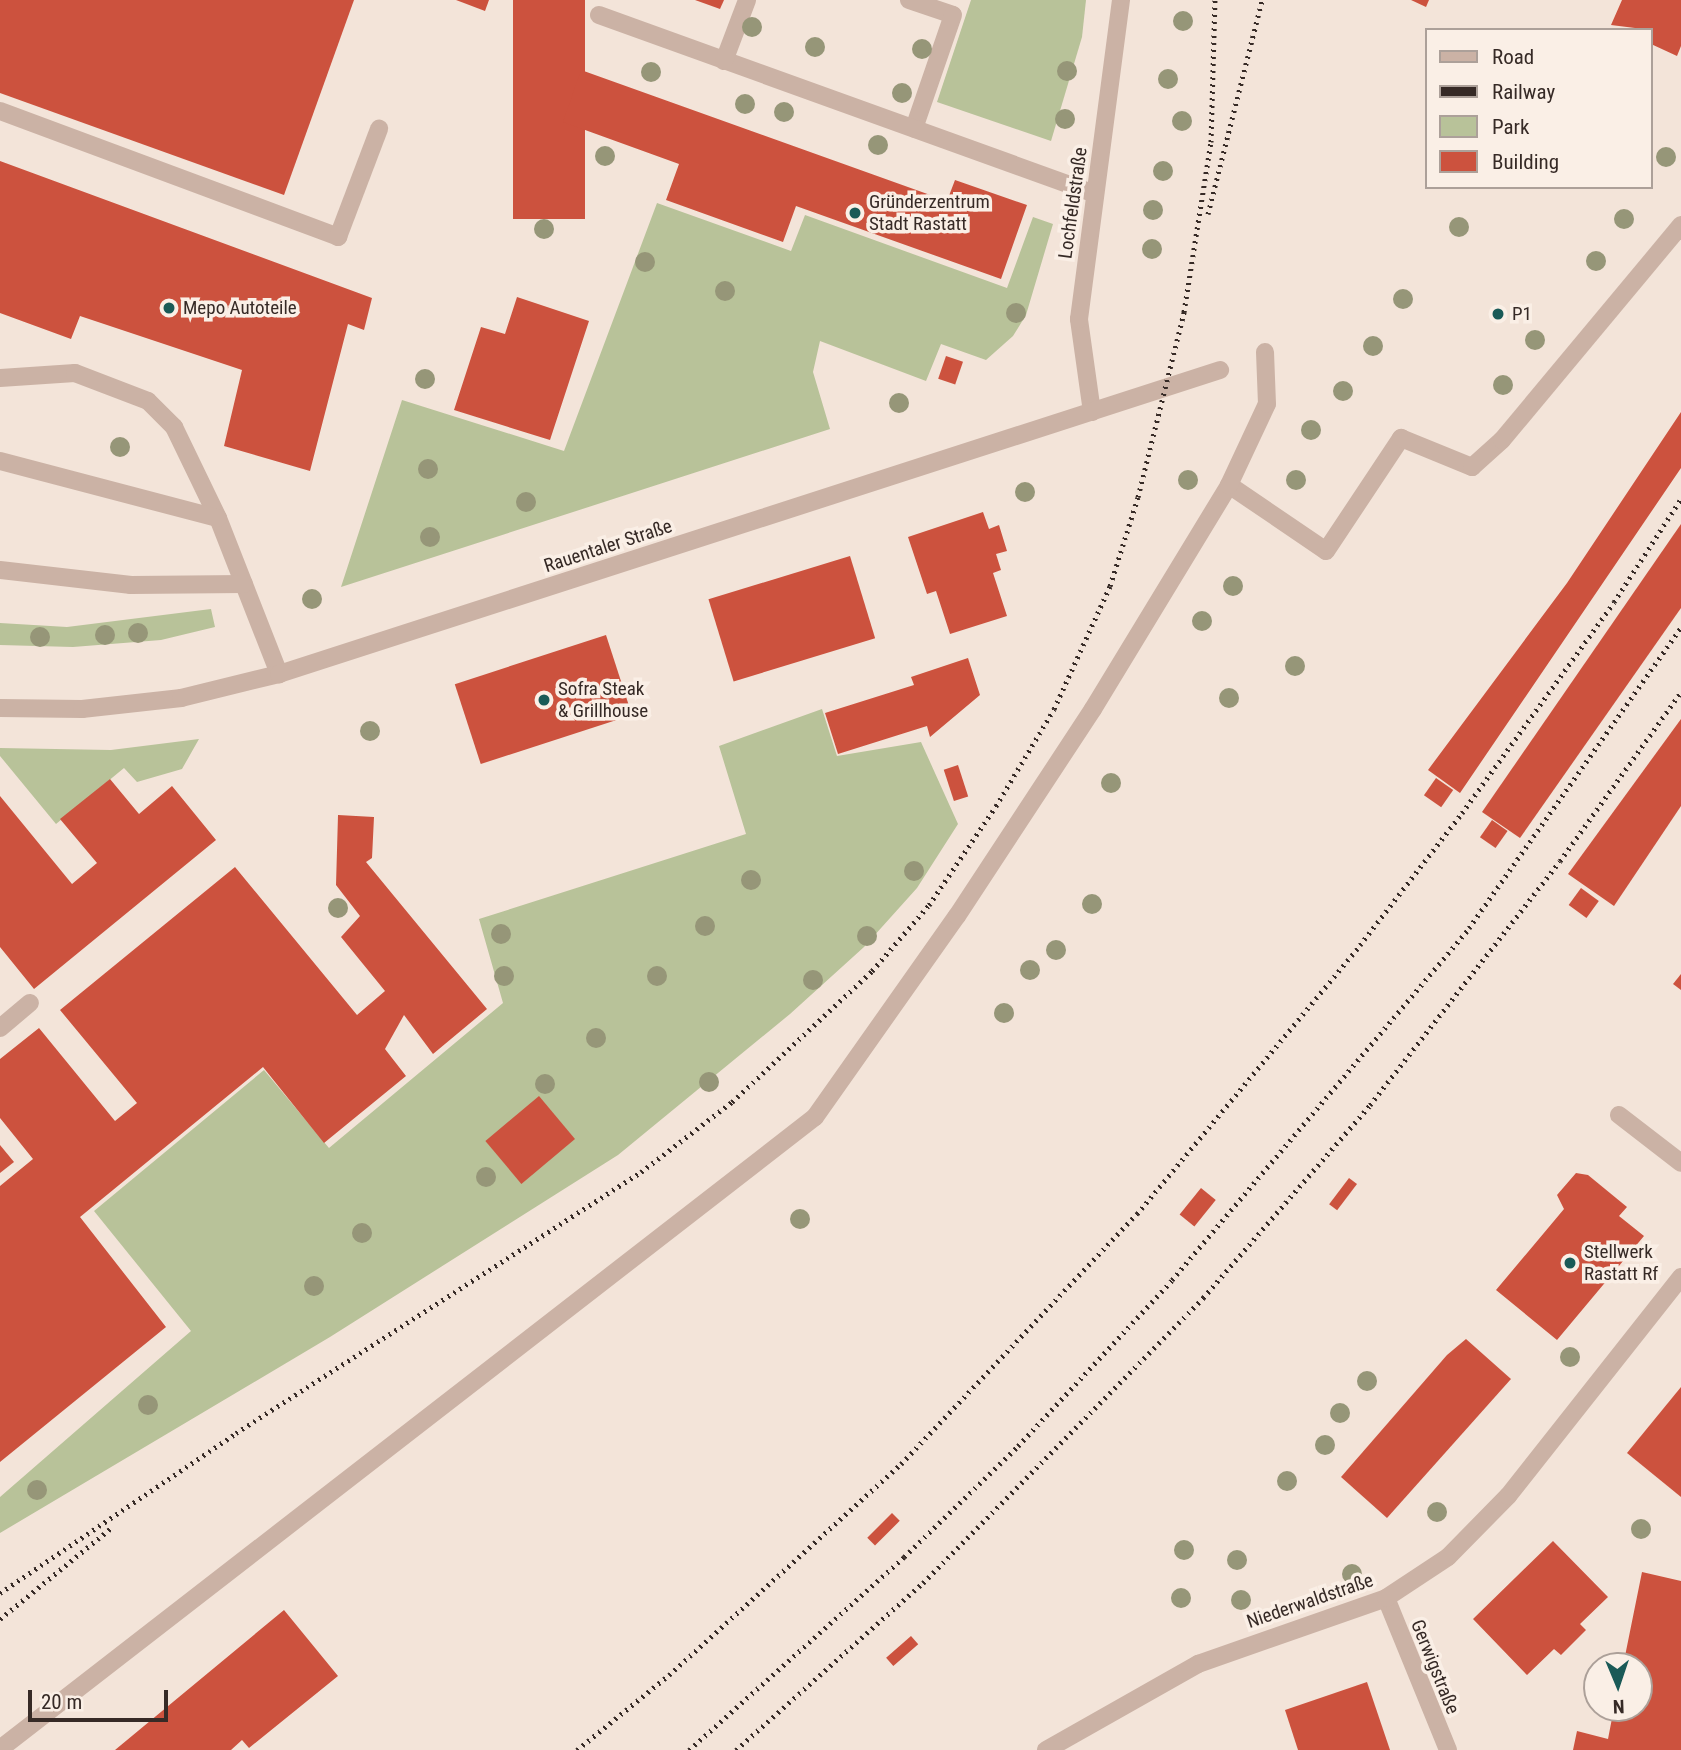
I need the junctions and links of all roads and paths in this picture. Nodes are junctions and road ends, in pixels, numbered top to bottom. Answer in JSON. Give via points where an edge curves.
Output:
{"nodes":[{"id":1,"x":747,"y":0,"type":"edge"},
{"id":2,"x":909,"y":0,"type":"edge"},
{"id":3,"x":1121,"y":0,"type":"edge"},
{"id":4,"x":598,"y":15,"type":"dead end"},
{"id":5,"x":724,"y":61,"type":"junction"},
{"id":6,"x":0,"y":111,"type":"edge"},
{"id":7,"x":914,"y":128,"type":"junction"},
{"id":8,"x":379,"y":129,"type":"dead end"},
{"id":9,"x":1095,"y":194,"type":"junction"},
{"id":10,"x":1681,"y":225,"type":"edge"},
{"id":11,"x":1265,"y":352,"type":"dead end"},
{"id":12,"x":1220,"y":370,"type":"dead end"},
{"id":13,"x":0,"y":378,"type":"edge"},
{"id":14,"x":1091,"y":412,"type":"junction"},
{"id":15,"x":0,"y":461,"type":"edge"},
{"id":16,"x":1229,"y":485,"type":"junction"},
{"id":17,"x":218,"y":517,"type":"junction"},
{"id":18,"x":0,"y":570,"type":"edge"},
{"id":19,"x":244,"y":584,"type":"junction"},
{"id":20,"x":279,"y":674,"type":"junction"},
{"id":21,"x":0,"y":708,"type":"edge"},
{"id":22,"x":30,"y":1003,"type":"dead end"},
{"id":23,"x":0,"y":1028,"type":"edge"},
{"id":24,"x":1619,"y":1115,"type":"dead end"},
{"id":25,"x":1681,"y":1163,"type":"edge"},
{"id":26,"x":1681,"y":1277,"type":"edge"},
{"id":27,"x":1386,"y":1598,"type":"junction"},
{"id":28,"x":0,"y":1748,"type":"edge"},
{"id":29,"x":1046,"y":1750,"type":"edge"},
{"id":30,"x":1448,"y":1750,"type":"edge"}],
"edges":[{"from":1,"to":5,"type":"street"},
{"from":2,"to":7,"type":"street","via":[[953,15]]},
{"from":3,"to":9,"type":"street","name":"Lochfeldstraße"},
{"from":4,"to":5,"type":"street"},
{"from":5,"to":7,"type":"street"},
{"from":6,"to":8,"type":"street","via":[[338,236]]},
{"from":7,"to":9,"type":"street"},
{"from":9,"to":14,"type":"street","name":"Lochfeldstraße","via":[[1079,319]]},
{"from":10,"to":16,"type":"street","via":[[1502,440],[1472,467],[1401,438],[1326,551]]},
{"from":11,"to":16,"type":"street","via":[[1267,404]]},
{"from":12,"to":14,"type":"street","name":"Rauentaler Straße"},
{"from":13,"to":17,"type":"street","via":[[75,373],[148,401],[174,427]]},
{"from":14,"to":20,"type":"street","name":"Rauentaler Straße"},
{"from":15,"to":17,"type":"street"},
{"from":16,"to":28,"type":"street","via":[[1093,709],[957,916],[815,1117]]},
{"from":17,"to":19,"type":"street"},
{"from":18,"to":19,"type":"street","via":[[131,585]]},
{"from":19,"to":20,"type":"street"},
{"from":20,"to":21,"type":"street","name":"Rauentaler Straße","via":[[181,698],[82,709]]},
{"from":22,"to":23,"type":"street"},
{"from":24,"to":25,"type":"street"},
{"from":26,"to":27,"type":"street","name":"Niederwaldstraße","via":[[1508,1496],[1448,1557]]},
{"from":27,"to":29,"type":"street","name":"Niederwaldstraße","via":[[1198,1664]]},
{"from":27,"to":30,"type":"street","name":"Gerwigstraße"}]}
